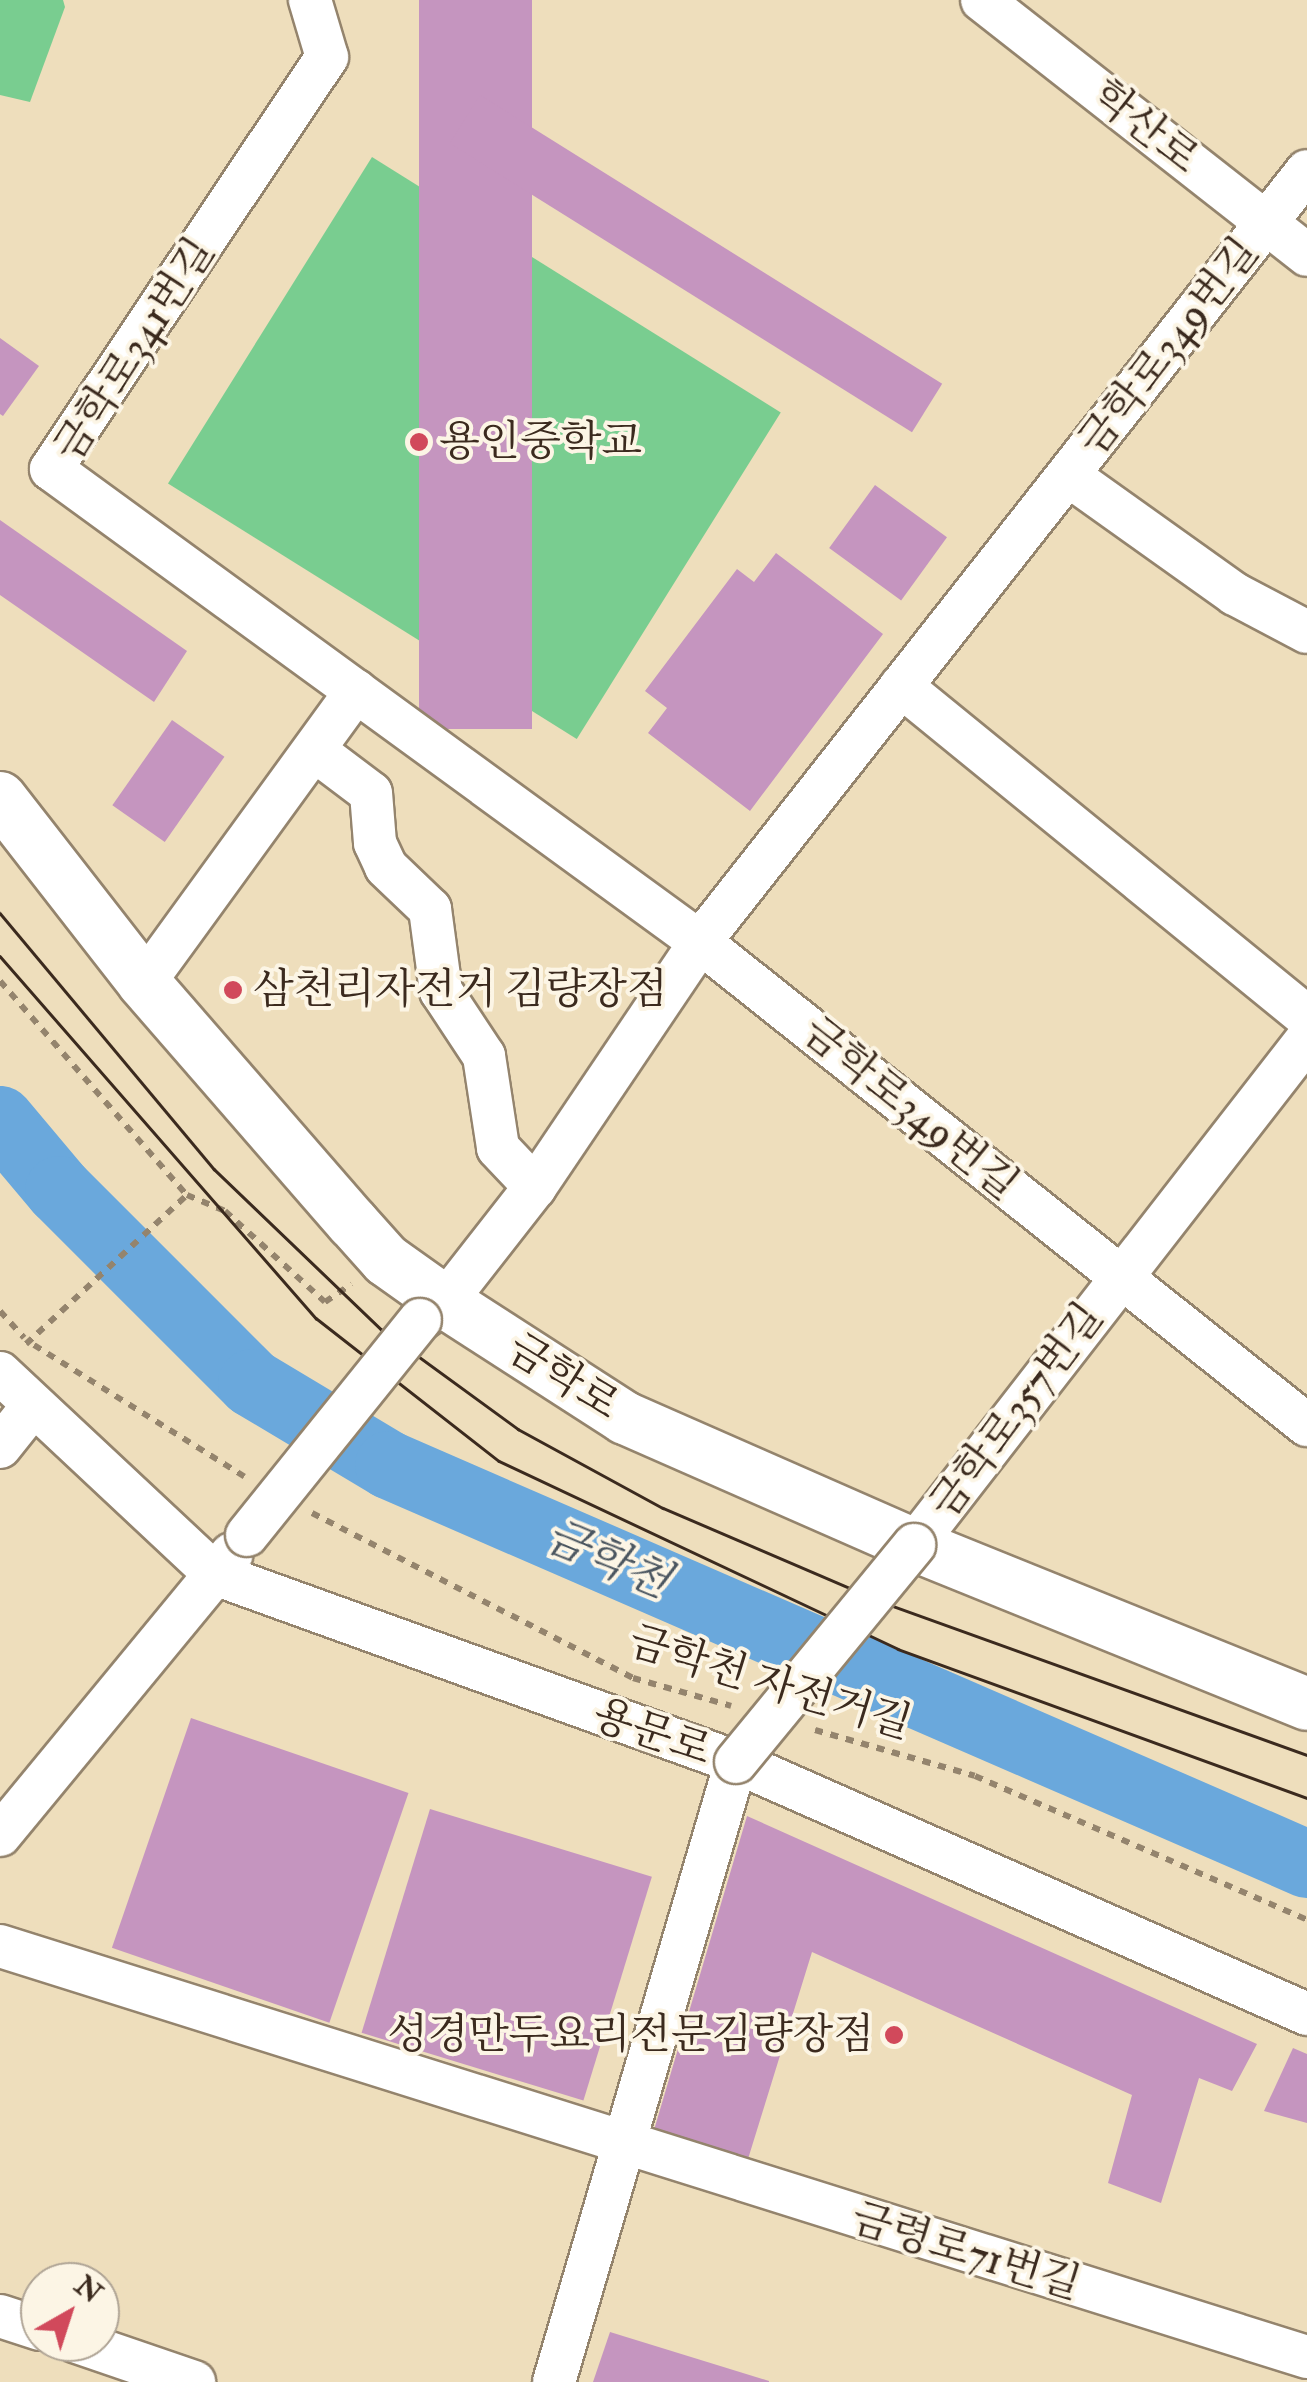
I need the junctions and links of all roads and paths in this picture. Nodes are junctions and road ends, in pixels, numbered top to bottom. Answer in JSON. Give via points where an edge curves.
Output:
{"nodes":[{"id":1,"x":310,"y":0,"type":"edge"},
{"id":2,"x":982,"y":0,"type":"edge"},
{"id":3,"x":1307,"y":171,"type":"edge"},
{"id":4,"x":1267,"y":222,"type":"junction"},
{"id":5,"x":1307,"y":255,"type":"edge"},
{"id":6,"x":1068,"y":475,"type":"junction"},
{"id":7,"x":1307,"y":632,"type":"edge"},
{"id":8,"x":901,"y":686,"type":"junction"},
{"id":9,"x":356,"y":691,"type":"junction"},
{"id":10,"x":314,"y":750,"type":"junction"},
{"id":11,"x":0,"y":798,"type":"edge"},
{"id":12,"x":700,"y":942,"type":"junction"},
{"id":13,"x":0,"y":981,"type":"edge"},
{"id":14,"x":144,"y":983,"type":"junction"},
{"id":15,"x":1307,"y":1017,"type":"edge"},
{"id":16,"x":1307,"y":1039,"type":"edge"},
{"id":17,"x":535,"y":1187,"type":"junction"},
{"id":18,"x":186,"y":1195,"type":"junction"},
{"id":19,"x":386,"y":1260,"type":"junction"},
{"id":20,"x":1120,"y":1276,"type":"junction"},
{"id":21,"x":0,"y":1311,"type":"edge"},
{"id":22,"x":433,"y":1311,"type":"junction"},
{"id":23,"x":28,"y":1342,"type":"junction"},
{"id":24,"x":0,"y":1373,"type":"edge"},
{"id":25,"x":30,"y":1408,"type":"junction"},
{"id":26,"x":1307,"y":1425,"type":"edge"},
{"id":27,"x":0,"y":1447,"type":"edge"},
{"id":28,"x":248,"y":1479,"type":"dead end"},
{"id":29,"x":300,"y":1506,"type":"dead end"},
{"id":30,"x":914,"y":1545,"type":"junction"},
{"id":31,"x":215,"y":1574,"type":"junction"},
{"id":32,"x":1307,"y":1704,"type":"edge"},
{"id":33,"x":747,"y":1711,"type":"dead end"},
{"id":34,"x":804,"y":1727,"type":"dead end"},
{"id":35,"x":736,"y":1762,"type":"junction"},
{"id":36,"x":0,"y":1835,"type":"edge"},
{"id":37,"x":1307,"y":1920,"type":"edge"},
{"id":38,"x":0,"y":1946,"type":"edge"},
{"id":39,"x":1307,"y":2014,"type":"edge"},
{"id":40,"x":625,"y":2147,"type":"junction"},
{"id":41,"x":120,"y":2357,"type":"edge"},
{"id":42,"x":1307,"y":2357,"type":"edge"},
{"id":43,"x":194,"y":2382,"type":"edge"},
{"id":44,"x":554,"y":2382,"type":"edge"}],
"edges":[{"from":1,"to":9,"type":"street","name":"금학로341번길","via":[[327,57],[51,469]]},
{"from":2,"to":4,"type":"street","name":"학산로"},
{"from":3,"to":4,"type":"street","name":"금학로349번길"},
{"from":4,"to":5,"type":"street","name":"학산로"},
{"from":4,"to":6,"type":"street","name":"금학로349번길"},
{"from":6,"to":7,"type":"street","name":"금학로349번길","via":[[1235,594]]},
{"from":6,"to":8,"type":"street","name":"금학로349번길"},
{"from":8,"to":12,"type":"street","name":"금학로349번길"},
{"from":8,"to":15,"type":"street"},
{"from":9,"to":10,"type":"street"},
{"from":9,"to":12,"type":"street"},
{"from":10,"to":14,"type":"street"},
{"from":10,"to":17,"type":"street","via":[[371,793],[375,843],[386,866],[430,909],[441,991],[484,1056],[498,1148]]},
{"from":11,"to":14,"type":"main road","name":"금학로"},
{"from":12,"to":17,"type":"street","name":"금학로349번길"},
{"from":12,"to":20,"type":"street","name":"금학로349번길"},
{"from":13,"to":18,"type":"path"},
{"from":14,"to":19,"type":"main road","name":"금학로"},
{"from":16,"to":20,"type":"street","name":"금학로357번길"},
{"from":17,"to":22,"type":"street","name":"금학로349번길"},
{"from":18,"to":19,"type":"path","via":[[225,1211],[325,1302]]},
{"from":18,"to":23,"type":"path"},
{"from":19,"to":22,"type":"main road","name":"금학로"},
{"from":20,"to":26,"type":"street","name":"금학로357번길"},
{"from":20,"to":30,"type":"street","name":"금학로357번길"},
{"from":21,"to":23,"type":"path"},
{"from":22,"to":30,"type":"main road","name":"금학로","via":[[625,1418]]},
{"from":22,"to":31,"type":"street","name":"금학로349번길","bridge":true},
{"from":23,"to":28,"type":"path"},
{"from":24,"to":25,"type":"street","name":"용문로"},
{"from":25,"to":27,"type":"street"},
{"from":25,"to":31,"type":"street","name":"용문로"},
{"from":29,"to":33,"type":"path","name":"금학천 자전거길","via":[[633,1678]]},
{"from":30,"to":32,"type":"main road","name":"금학로"},
{"from":30,"to":35,"type":"street","name":"금학로357번길","bridge":true},
{"from":31,"to":35,"type":"street","name":"용문로"},
{"from":31,"to":36,"type":"street","name":"금학로349번길"},
{"from":34,"to":37,"type":"path","name":"금학천 자전거길","via":[[975,1776]]},
{"from":35,"to":39,"type":"street","name":"용문로"},
{"from":35,"to":40,"type":"street"},
{"from":38,"to":40,"type":"street","name":"금령로71번길"},
{"from":40,"to":42,"type":"street","name":"금령로71번길"},
{"from":40,"to":44,"type":"street"},
{"from":41,"to":43,"type":"street"}]}
